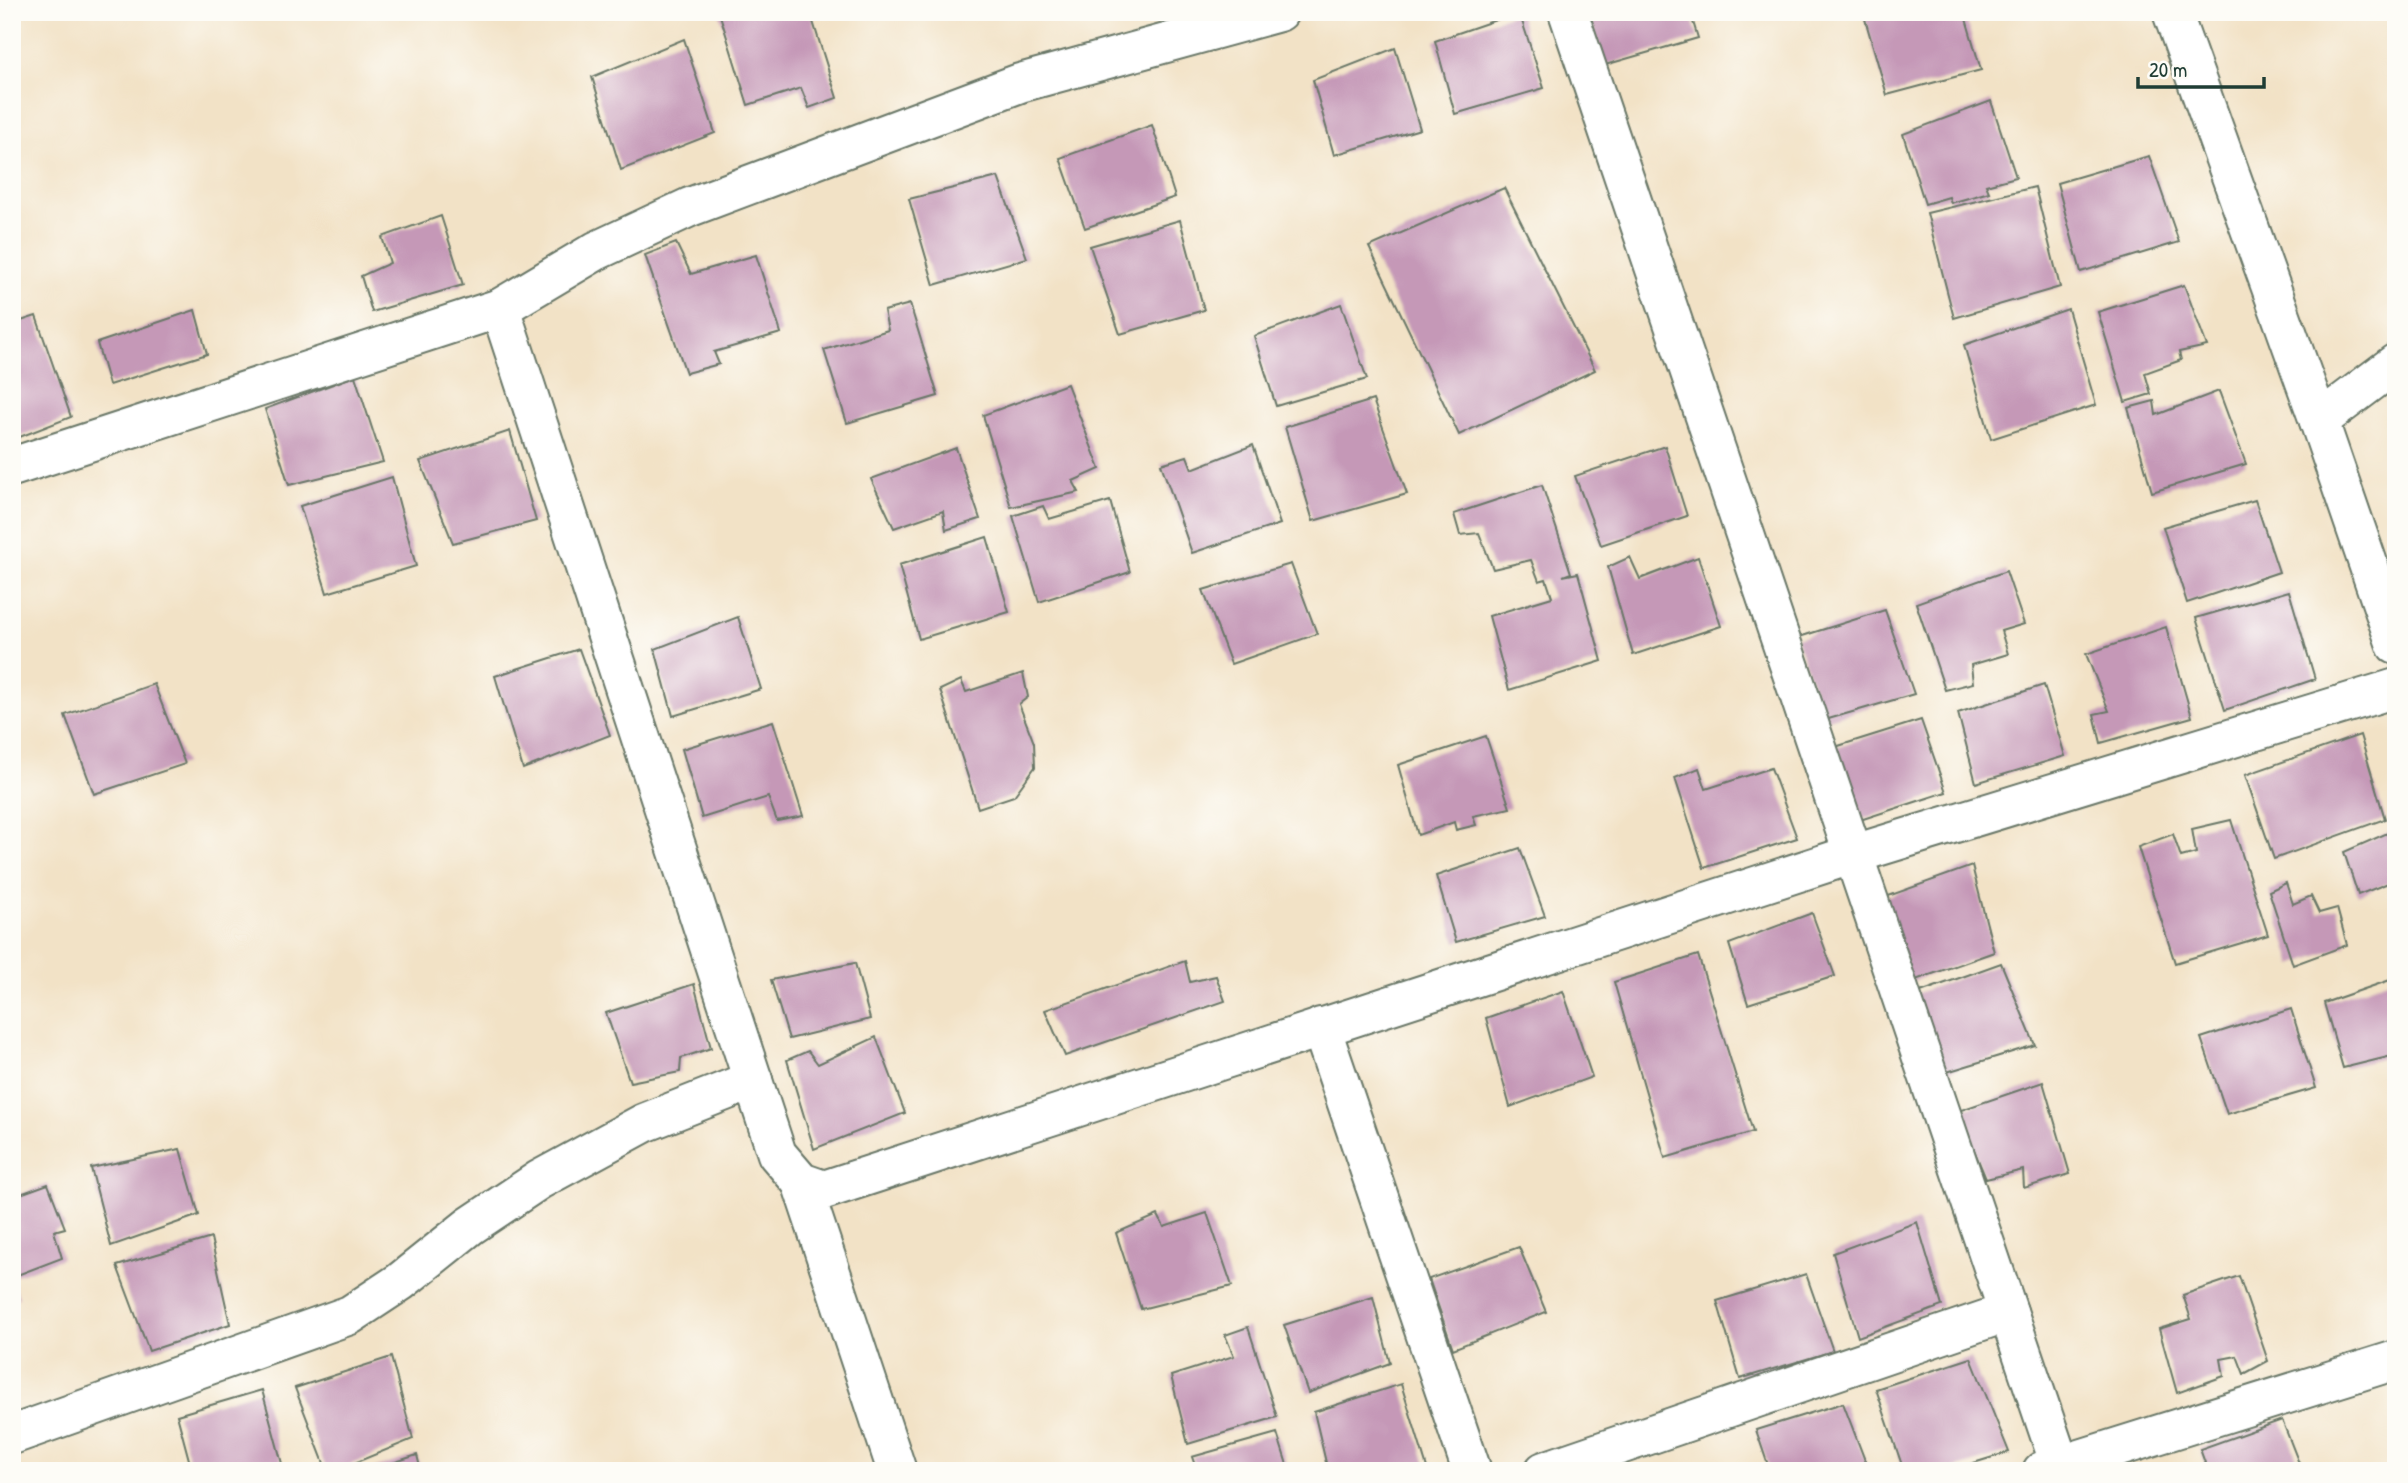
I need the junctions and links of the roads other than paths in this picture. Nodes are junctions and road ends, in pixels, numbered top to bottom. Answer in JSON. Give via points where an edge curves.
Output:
{"nodes":[{"id":1,"x":1279,"y":12,"type":"edge"},
{"id":2,"x":1568,"y":12,"type":"edge"},
{"id":3,"x":2172,"y":12,"type":"edge"},
{"id":4,"x":500,"y":308,"type":"junction"},
{"id":5,"x":2396,"y":363,"type":"edge"},
{"id":6,"x":2319,"y":421,"type":"junction"},
{"id":7,"x":12,"y":467,"type":"edge"},
{"id":8,"x":2396,"y":645,"type":"edge"},
{"id":9,"x":2396,"y":688,"type":"edge"},
{"id":10,"x":1854,"y":854,"type":"junction"},
{"id":11,"x":1321,"y":1027,"type":"junction"},
{"id":12,"x":752,"y":1080,"type":"junction"},
{"id":13,"x":802,"y":1182,"type":"junction"},
{"id":14,"x":2008,"y":1312,"type":"junction"},
{"id":15,"x":2396,"y":1360,"type":"edge"},
{"id":16,"x":12,"y":1435,"type":"edge"},
{"id":17,"x":2055,"y":1469,"type":"edge"},
{"id":18,"x":897,"y":1471,"type":"edge"},
{"id":19,"x":1472,"y":1471,"type":"edge"},
{"id":20,"x":1544,"y":1471,"type":"edge"}],
"edges":[{"from":1,"to":4,"type":"street","via":[[1020,83],[690,207],[596,251]]},
{"from":2,"to":10,"type":"street"},
{"from":3,"to":6,"type":"street"},
{"from":4,"to":7,"type":"street"},
{"from":4,"to":12,"type":"street"},
{"from":5,"to":6,"type":"street"},
{"from":6,"to":8,"type":"street"},
{"from":9,"to":10,"type":"street"},
{"from":10,"to":11,"type":"street"},
{"from":10,"to":14,"type":"street"},
{"from":11,"to":13,"type":"street","via":[[824,1190]]},
{"from":11,"to":19,"type":"street"},
{"from":12,"to":13,"type":"street","via":[[777,1154]]},
{"from":12,"to":16,"type":"street","via":[[644,1123],[539,1180],[350,1315]]},
{"from":13,"to":18,"type":"street"},
{"from":14,"to":17,"type":"street"},
{"from":14,"to":20,"type":"street"},
{"from":15,"to":17,"type":"street"}]}
